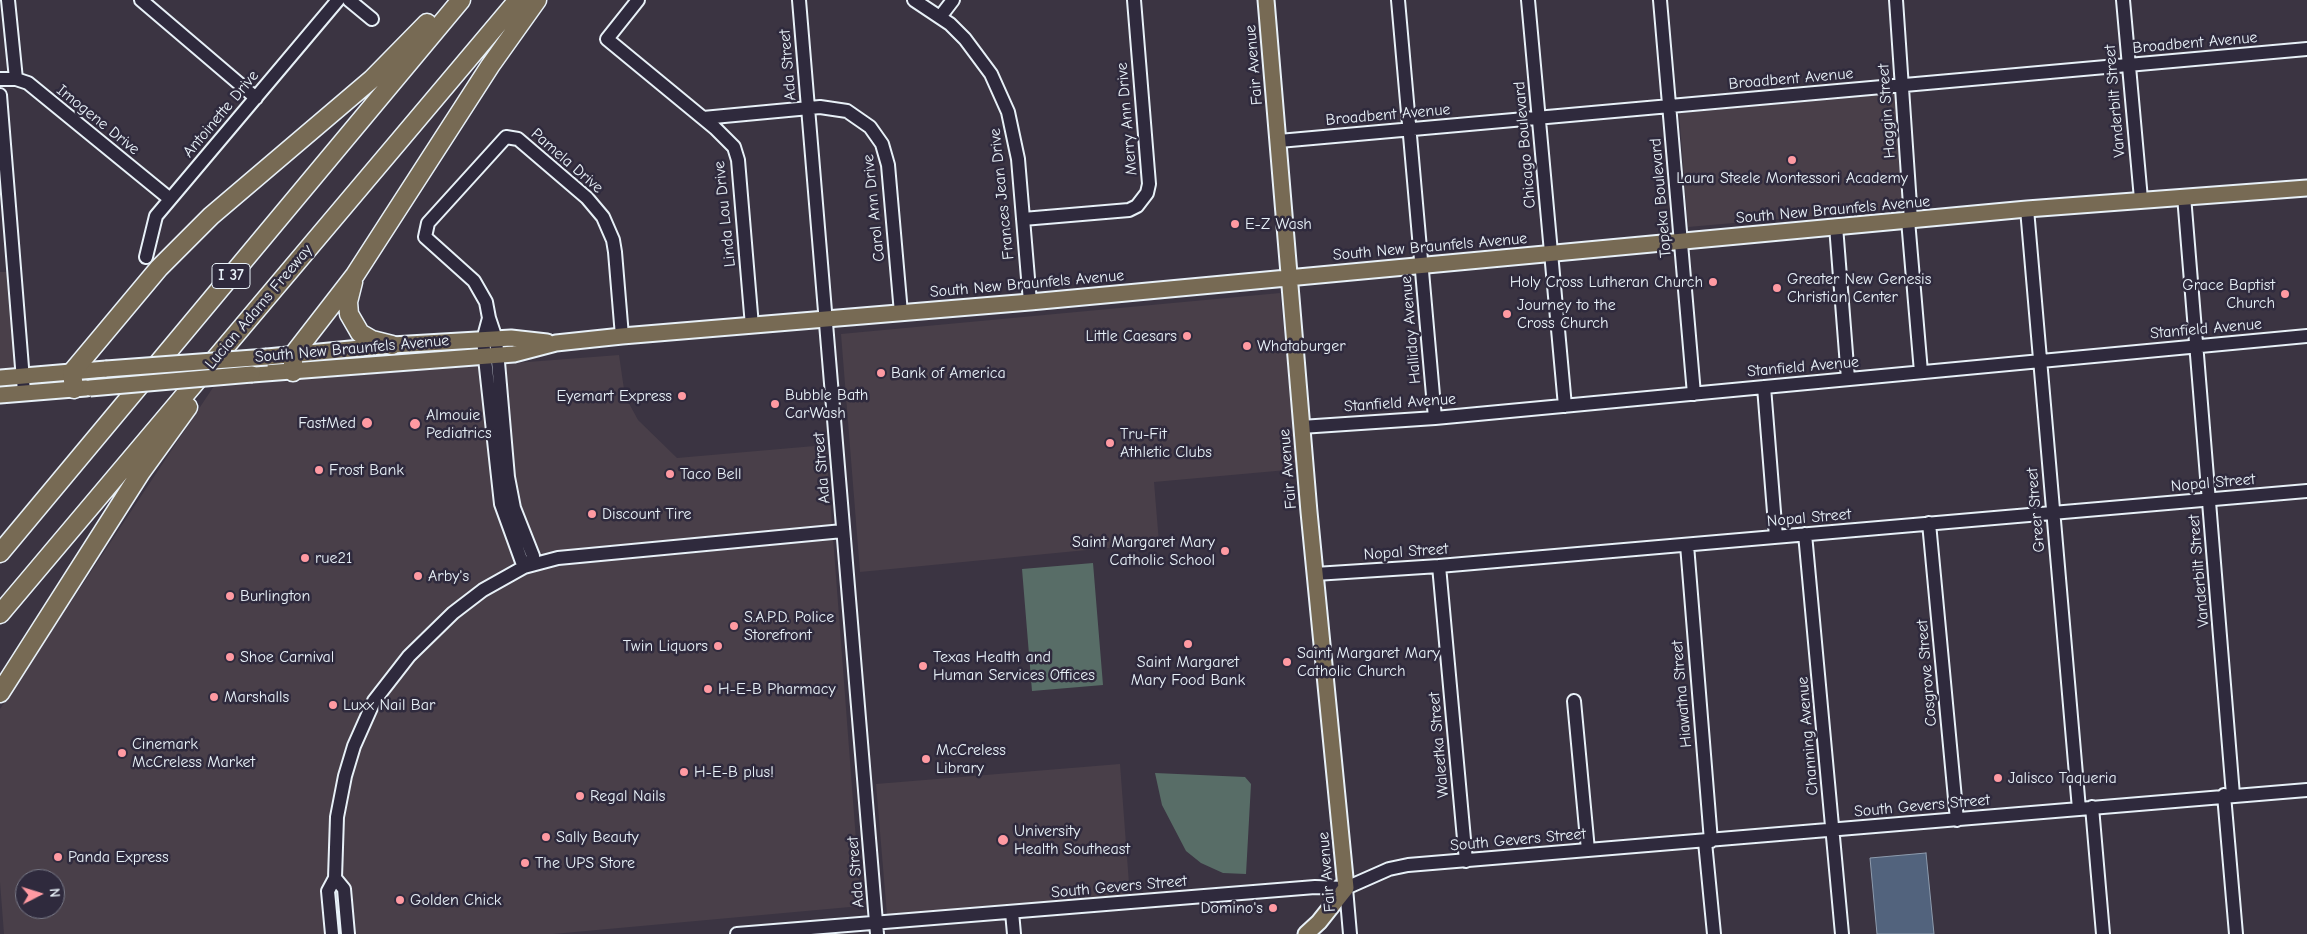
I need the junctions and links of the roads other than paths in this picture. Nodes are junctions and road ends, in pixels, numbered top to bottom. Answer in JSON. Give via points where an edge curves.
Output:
{"nodes":[{"id":1,"x":8,"y":0,"type":"edge"},
{"id":2,"x":141,"y":0,"type":"edge"},
{"id":3,"x":338,"y":0,"type":"edge"},
{"id":4,"x":349,"y":0,"type":"edge"},
{"id":5,"x":446,"y":0,"type":"edge"},
{"id":6,"x":461,"y":0,"type":"edge"},
{"id":7,"x":518,"y":0,"type":"edge"},
{"id":8,"x":537,"y":0,"type":"edge"},
{"id":9,"x":638,"y":0,"type":"edge"},
{"id":10,"x":799,"y":0,"type":"edge"},
{"id":11,"x":914,"y":0,"type":"edge"},
{"id":12,"x":953,"y":0,"type":"edge"},
{"id":13,"x":1134,"y":0,"type":"edge"},
{"id":14,"x":1266,"y":0,"type":"edge"},
{"id":15,"x":1398,"y":0,"type":"edge"},
{"id":16,"x":1528,"y":0,"type":"edge"},
{"id":17,"x":1660,"y":0,"type":"edge"},
{"id":18,"x":1896,"y":0,"type":"edge"},
{"id":19,"x":2123,"y":0,"type":"edge"},
{"id":20,"x":940,"y":17,"type":"junction"},
{"id":21,"x":372,"y":18,"type":"dead end"},
{"id":22,"x":2307,"y":49,"type":"edge"},
{"id":23,"x":2128,"y":66,"type":"junction"},
{"id":24,"x":0,"y":79,"type":"edge"},
{"id":25,"x":16,"y":79,"type":"junction"},
{"id":26,"x":1901,"y":85,"type":"junction"},
{"id":27,"x":0,"y":95,"type":"edge"},
{"id":28,"x":256,"y":98,"type":"junction"},
{"id":29,"x":1670,"y":107,"type":"junction"},
{"id":30,"x":808,"y":108,"type":"junction"},
{"id":31,"x":703,"y":118,"type":"junction"},
{"id":32,"x":1539,"y":118,"type":"junction"},
{"id":33,"x":1410,"y":130,"type":"junction"},
{"id":34,"x":1278,"y":141,"type":"junction"},
{"id":35,"x":2307,"y":188,"type":"edge"},
{"id":36,"x":2184,"y":196,"type":"junction"},
{"id":37,"x":170,"y":199,"type":"junction"},
{"id":38,"x":2141,"y":199,"type":"junction"},
{"id":39,"x":2027,"y":209,"type":"junction"},
{"id":40,"x":1023,"y":219,"type":"junction"},
{"id":41,"x":1909,"y":220,"type":"junction"},
{"id":42,"x":1836,"y":226,"type":"junction"},
{"id":43,"x":1681,"y":241,"type":"junction"},
{"id":44,"x":1552,"y":254,"type":"junction"},
{"id":45,"x":146,"y":257,"type":"dead end"},
{"id":46,"x":1422,"y":264,"type":"junction"},
{"id":47,"x":355,"y":275,"type":"junction"},
{"id":48,"x":1289,"y":277,"type":"junction"},
{"id":49,"x":270,"y":294,"type":"junction"},
{"id":50,"x":1030,"y":302,"type":"junction"},
{"id":51,"x":901,"y":313,"type":"junction"},
{"id":52,"x":826,"y":320,"type":"junction"},
{"id":53,"x":752,"y":326,"type":"junction"},
{"id":54,"x":622,"y":336,"type":"junction"},
{"id":55,"x":2307,"y":336,"type":"edge"},
{"id":56,"x":490,"y":339,"type":"junction"},
{"id":57,"x":556,"y":343,"type":"junction"},
{"id":58,"x":392,"y":345,"type":"junction"},
{"id":59,"x":2196,"y":347,"type":"junction"},
{"id":60,"x":491,"y":356,"type":"junction"},
{"id":61,"x":2039,"y":361,"type":"junction"},
{"id":62,"x":293,"y":363,"type":"junction"},
{"id":63,"x":1921,"y":372,"type":"junction"},
{"id":64,"x":23,"y":376,"type":"junction"},
{"id":65,"x":0,"y":378,"type":"edge"},
{"id":66,"x":1848,"y":379,"type":"junction"},
{"id":67,"x":79,"y":383,"type":"junction"},
{"id":68,"x":1764,"y":387,"type":"junction"},
{"id":69,"x":24,"y":392,"type":"junction"},
{"id":70,"x":1694,"y":394,"type":"junction"},
{"id":71,"x":0,"y":395,"type":"edge"},
{"id":72,"x":1565,"y":406,"type":"junction"},
{"id":73,"x":1435,"y":418,"type":"junction"},
{"id":74,"x":1301,"y":427,"type":"junction"},
{"id":75,"x":2307,"y":491,"type":"edge"},
{"id":76,"x":2209,"y":499,"type":"junction"},
{"id":77,"x":2053,"y":514,"type":"junction"},
{"id":78,"x":1929,"y":523,"type":"junction"},
{"id":79,"x":843,"y":531,"type":"junction"},
{"id":80,"x":1805,"y":534,"type":"junction"},
{"id":81,"x":1776,"y":537,"type":"junction"},
{"id":82,"x":1687,"y":545,"type":"junction"},
{"id":83,"x":0,"y":552,"type":"edge"},
{"id":84,"x":530,"y":565,"type":"junction"},
{"id":85,"x":1439,"y":566,"type":"junction"},
{"id":86,"x":1314,"y":574,"type":"junction"},
{"id":87,"x":0,"y":614,"type":"edge"},
{"id":88,"x":0,"y":693,"type":"edge"},
{"id":89,"x":1574,"y":701,"type":"dead end"},
{"id":90,"x":2307,"y":790,"type":"edge"},
{"id":91,"x":2229,"y":795,"type":"junction"},
{"id":92,"x":2092,"y":807,"type":"junction"},
{"id":93,"x":2079,"y":809,"type":"junction"},
{"id":94,"x":1957,"y":820,"type":"junction"},
{"id":95,"x":1833,"y":830,"type":"junction"},
{"id":96,"x":1708,"y":841,"type":"junction"},
{"id":97,"x":1588,"y":850,"type":"junction"},
{"id":98,"x":1466,"y":861,"type":"junction"},
{"id":99,"x":335,"y":878,"type":"junction"},
{"id":100,"x":1346,"y":888,"type":"junction"},
{"id":101,"x":1012,"y":912,"type":"junction"},
{"id":102,"x":877,"y":929,"type":"edge"},
{"id":103,"x":332,"y":934,"type":"edge"},
{"id":104,"x":348,"y":934,"type":"edge"},
{"id":105,"x":737,"y":934,"type":"edge"},
{"id":106,"x":744,"y":934,"type":"edge"},
{"id":107,"x":1014,"y":934,"type":"edge"},
{"id":108,"x":1306,"y":934,"type":"edge"},
{"id":109,"x":1350,"y":934,"type":"edge"},
{"id":110,"x":1714,"y":934,"type":"edge"},
{"id":111,"x":1842,"y":934,"type":"edge"},
{"id":112,"x":2103,"y":934,"type":"edge"},
{"id":113,"x":2236,"y":934,"type":"edge"}],
"edges":[{"from":1,"to":25,"type":"street"},
{"from":2,"to":28,"type":"street"},
{"from":3,"to":28,"type":"street","name":"Antoinette Drive"},
{"from":4,"to":21,"type":"street"},
{"from":5,"to":67,"type":"highway","via":[[413,39],[372,79],[211,216],[159,268]]},
{"from":6,"to":83,"type":"highway","number":"I 37"},
{"from":7,"to":49,"type":"highway","name":"Lucian Adams Freeway","number":"I 37"},
{"from":8,"to":47,"type":"highway","via":[[490,66]]},
{"from":9,"to":31,"type":"street","name":"Linda Lou Drive","via":[[607,39]]},
{"from":10,"to":30,"type":"street","name":"Ada Street"},
{"from":11,"to":20,"type":"street","name":"Frances Jean Drive"},
{"from":12,"to":20,"type":"street"},
{"from":13,"to":40,"type":"street","name":"Merry Ann Drive","via":[[1149,184],[1147,193],[1129,210]]},
{"from":14,"to":34,"type":"main road","name":"Fair Avenue"},
{"from":15,"to":33,"type":"street","name":"Halliday Avenue"},
{"from":16,"to":32,"type":"street","name":"Chicago Boulevard"},
{"from":17,"to":29,"type":"street","name":"Topeka Boulevard"},
{"from":18,"to":26,"type":"street","name":"Haggin Street"},
{"from":19,"to":23,"type":"street","name":"Vanderbilt Street"},
{"from":20,"to":40,"type":"street","name":"Frances Jean Drive","via":[[979,56],[1001,92],[1014,133]]},
{"from":22,"to":23,"type":"street","name":"Broadbent Avenue"},
{"from":23,"to":26,"type":"street","name":"Broadbent Avenue"},
{"from":23,"to":38,"type":"street","name":"Vanderbilt Street"},
{"from":24,"to":25,"type":"street","name":"Imogene Drive"},
{"from":25,"to":37,"type":"street","name":"Imogene Drive","via":[[28,83]]},
{"from":26,"to":29,"type":"street","name":"Broadbent Avenue"},
{"from":26,"to":41,"type":"street","name":"Haggin Street"},
{"from":27,"to":64,"type":"street"},
{"from":28,"to":37,"type":"street","name":"Antoinette Drive"},
{"from":29,"to":32,"type":"street","name":"Broadbent Avenue"},
{"from":29,"to":43,"type":"street","name":"Topeka Boulevard"},
{"from":30,"to":31,"type":"street","name":"Carol Ann Drive"},
{"from":30,"to":51,"type":"street","name":"Carol Ann Drive","via":[[834,108],[847,112],[870,127],[882,144],[888,164]]},
{"from":30,"to":52,"type":"street","name":"Ada Street"},
{"from":31,"to":53,"type":"street","name":"Linda Lou Drive","via":[[729,140],[738,160]]},
{"from":32,"to":33,"type":"street","name":"Broadbent Avenue"},
{"from":32,"to":44,"type":"street","name":"Chicago Boulevard"},
{"from":33,"to":34,"type":"street","name":"Broadbent Avenue"},
{"from":33,"to":46,"type":"street","name":"Halliday Avenue"},
{"from":34,"to":48,"type":"main road","name":"Fair Avenue"},
{"from":35,"to":36,"type":"main road","name":"South New Braunfels Avenue"},
{"from":36,"to":38,"type":"main road","name":"South New Braunfels Avenue"},
{"from":36,"to":59,"type":"street","name":"Vanderbilt Street"},
{"from":37,"to":45,"type":"street","name":"Antoinette Drive","via":[[156,216]]},
{"from":38,"to":39,"type":"main road","name":"South New Braunfels Avenue"},
{"from":39,"to":41,"type":"main road","name":"South New Braunfels Avenue"},
{"from":39,"to":61,"type":"street","name":"Greer Street"},
{"from":40,"to":50,"type":"street","name":"Frances Jean Drive"},
{"from":41,"to":42,"type":"main road","name":"South New Braunfels Avenue"},
{"from":41,"to":63,"type":"street","name":"Haggin Street"},
{"from":42,"to":43,"type":"main road","name":"South New Braunfels Avenue"},
{"from":42,"to":66,"type":"street"},
{"from":43,"to":44,"type":"main road","name":"South New Braunfels Avenue"},
{"from":43,"to":70,"type":"street","name":"Topeka Boulevard"},
{"from":44,"to":46,"type":"main road","name":"South New Braunfels Avenue"},
{"from":44,"to":72,"type":"street","name":"Chicago Boulevard"},
{"from":46,"to":48,"type":"main road","name":"South New Braunfels Avenue"},
{"from":46,"to":73,"type":"street","name":"Halliday Avenue"},
{"from":47,"to":58,"type":"highway","via":[[348,302],[349,314],[360,333]]},
{"from":47,"to":62,"type":"highway"},
{"from":48,"to":50,"type":"main road","name":"South New Braunfels Avenue"},
{"from":48,"to":74,"type":"main road","name":"Fair Avenue"},
{"from":49,"to":87,"type":"highway","name":"Lucian Adams Freeway","number":"I 37"},
{"from":49,"to":88,"type":"highway","via":[[141,472]]},
{"from":50,"to":51,"type":"main road","name":"South New Braunfels Avenue"},
{"from":51,"to":52,"type":"main road","name":"South New Braunfels Avenue"},
{"from":52,"to":53,"type":"main road","name":"South New Braunfels Avenue"},
{"from":52,"to":79,"type":"street","name":"Ada Street"},
{"from":53,"to":54,"type":"main road","name":"South New Braunfels Avenue"},
{"from":54,"to":56,"type":"street","name":"Pamela Drive","via":[[613,240],[603,217],[587,198],[511,136],[506,137],[428,223],[424,237],[474,281],[486,302]]},
{"from":54,"to":57,"type":"main road","name":"South New Braunfels Avenue"},
{"from":55,"to":59,"type":"street","name":"Stanfield Avenue"},
{"from":56,"to":57,"type":"main road","name":"South New Braunfels Avenue"},
{"from":56,"to":58,"type":"main road","name":"South New Braunfels Avenue"},
{"from":56,"to":60,"type":"street"},
{"from":57,"to":60,"type":"main road","name":"South New Braunfels Avenue","via":[[514,354]]},
{"from":58,"to":62,"type":"main road","name":"South New Braunfels Avenue"},
{"from":59,"to":61,"type":"street","name":"Stanfield Avenue"},
{"from":59,"to":76,"type":"street","name":"Vanderbilt Street"},
{"from":60,"to":62,"type":"main road","name":"South New Braunfels Avenue"},
{"from":60,"to":84,"type":"street","via":[[508,477],[514,508],[533,556]]},
{"from":61,"to":63,"type":"street","name":"Stanfield Avenue"},
{"from":61,"to":77,"type":"street","name":"Greer Street"},
{"from":62,"to":67,"type":"main road","name":"South New Braunfels Avenue","bridge":true,"via":[[252,374]]},
{"from":62,"to":67,"type":"main road","name":"South New Braunfels Avenue","bridge":true,"via":[[267,356],[106,369]]},
{"from":63,"to":66,"type":"street","name":"Stanfield Avenue"},
{"from":64,"to":65,"type":"main road","name":"South New Braunfels Avenue"},
{"from":64,"to":67,"type":"main road","name":"South New Braunfels Avenue"},
{"from":64,"to":69,"type":"street"},
{"from":66,"to":68,"type":"street","name":"Stanfield Avenue"},
{"from":67,"to":69,"type":"main road","name":"South New Braunfels Avenue"},
{"from":68,"to":70,"type":"street","name":"Stanfield Avenue"},
{"from":68,"to":81,"type":"street"},
{"from":69,"to":71,"type":"main road","name":"South New Braunfels Avenue"},
{"from":70,"to":72,"type":"street","name":"Stanfield Avenue"},
{"from":72,"to":73,"type":"street","name":"Stanfield Avenue"},
{"from":73,"to":74,"type":"street","name":"Stanfield Avenue"},
{"from":74,"to":86,"type":"main road","name":"Fair Avenue"},
{"from":75,"to":76,"type":"street","name":"Nopal Street"},
{"from":76,"to":77,"type":"street","name":"Nopal Street"},
{"from":76,"to":91,"type":"street","name":"Vanderbilt Street"},
{"from":77,"to":78,"type":"street","name":"Nopal Street"},
{"from":77,"to":93,"type":"street","name":"Greer Street"},
{"from":78,"to":80,"type":"street","name":"Nopal Street"},
{"from":78,"to":94,"type":"street","name":"Cosgrove Street"},
{"from":79,"to":84,"type":"street","via":[[582,554]]},
{"from":79,"to":102,"type":"street","name":"Ada Street"},
{"from":80,"to":81,"type":"street","name":"Nopal Street"},
{"from":80,"to":95,"type":"street","name":"Channing Avenue"},
{"from":81,"to":82,"type":"street","name":"Nopal Street"},
{"from":82,"to":85,"type":"street","name":"Nopal Street"},
{"from":82,"to":96,"type":"street","name":"Hiawatha Street"},
{"from":84,"to":99,"type":"street","via":[[483,590],[453,613],[409,656],[374,701],[345,776],[337,817]]},
{"from":85,"to":86,"type":"street","name":"Nopal Street"},
{"from":85,"to":98,"type":"street","name":"Waleetka Street"},
{"from":86,"to":100,"type":"main road","name":"Fair Avenue"},
{"from":89,"to":97,"type":"street"},
{"from":90,"to":91,"type":"street","name":"South Gevers Street"},
{"from":91,"to":92,"type":"street","name":"South Gevers Street"},
{"from":91,"to":113,"type":"street","name":"Vanderbilt Street"},
{"from":92,"to":93,"type":"street","name":"South Gevers Street"},
{"from":92,"to":112,"type":"street"},
{"from":93,"to":94,"type":"street","name":"South Gevers Street"},
{"from":94,"to":95,"type":"street","name":"South Gevers Street"},
{"from":95,"to":96,"type":"street","name":"South Gevers Street"},
{"from":95,"to":111,"type":"street","name":"Channing Avenue"},
{"from":96,"to":97,"type":"street","name":"South Gevers Street"},
{"from":96,"to":110,"type":"street","name":"Hiawatha Street"},
{"from":97,"to":98,"type":"street","name":"South Gevers Street"},
{"from":98,"to":100,"type":"street","name":"South Gevers Street","via":[[1389,868]]},
{"from":99,"to":103,"type":"street","via":[[328,891]]},
{"from":99,"to":104,"type":"street","via":[[344,889]]},
{"from":100,"to":101,"type":"street","name":"South Gevers Street","via":[[1315,887]]},
{"from":100,"to":108,"type":"main road"},
{"from":100,"to":109,"type":"street","name":"Fair Avenue"},
{"from":101,"to":102,"type":"street","name":"South Gevers Street"},
{"from":101,"to":107,"type":"street"},
{"from":102,"to":106,"type":"street","name":"South Gevers Street"},
{"from":105,"to":106,"type":"street","name":"South Gevers Street"}]}
